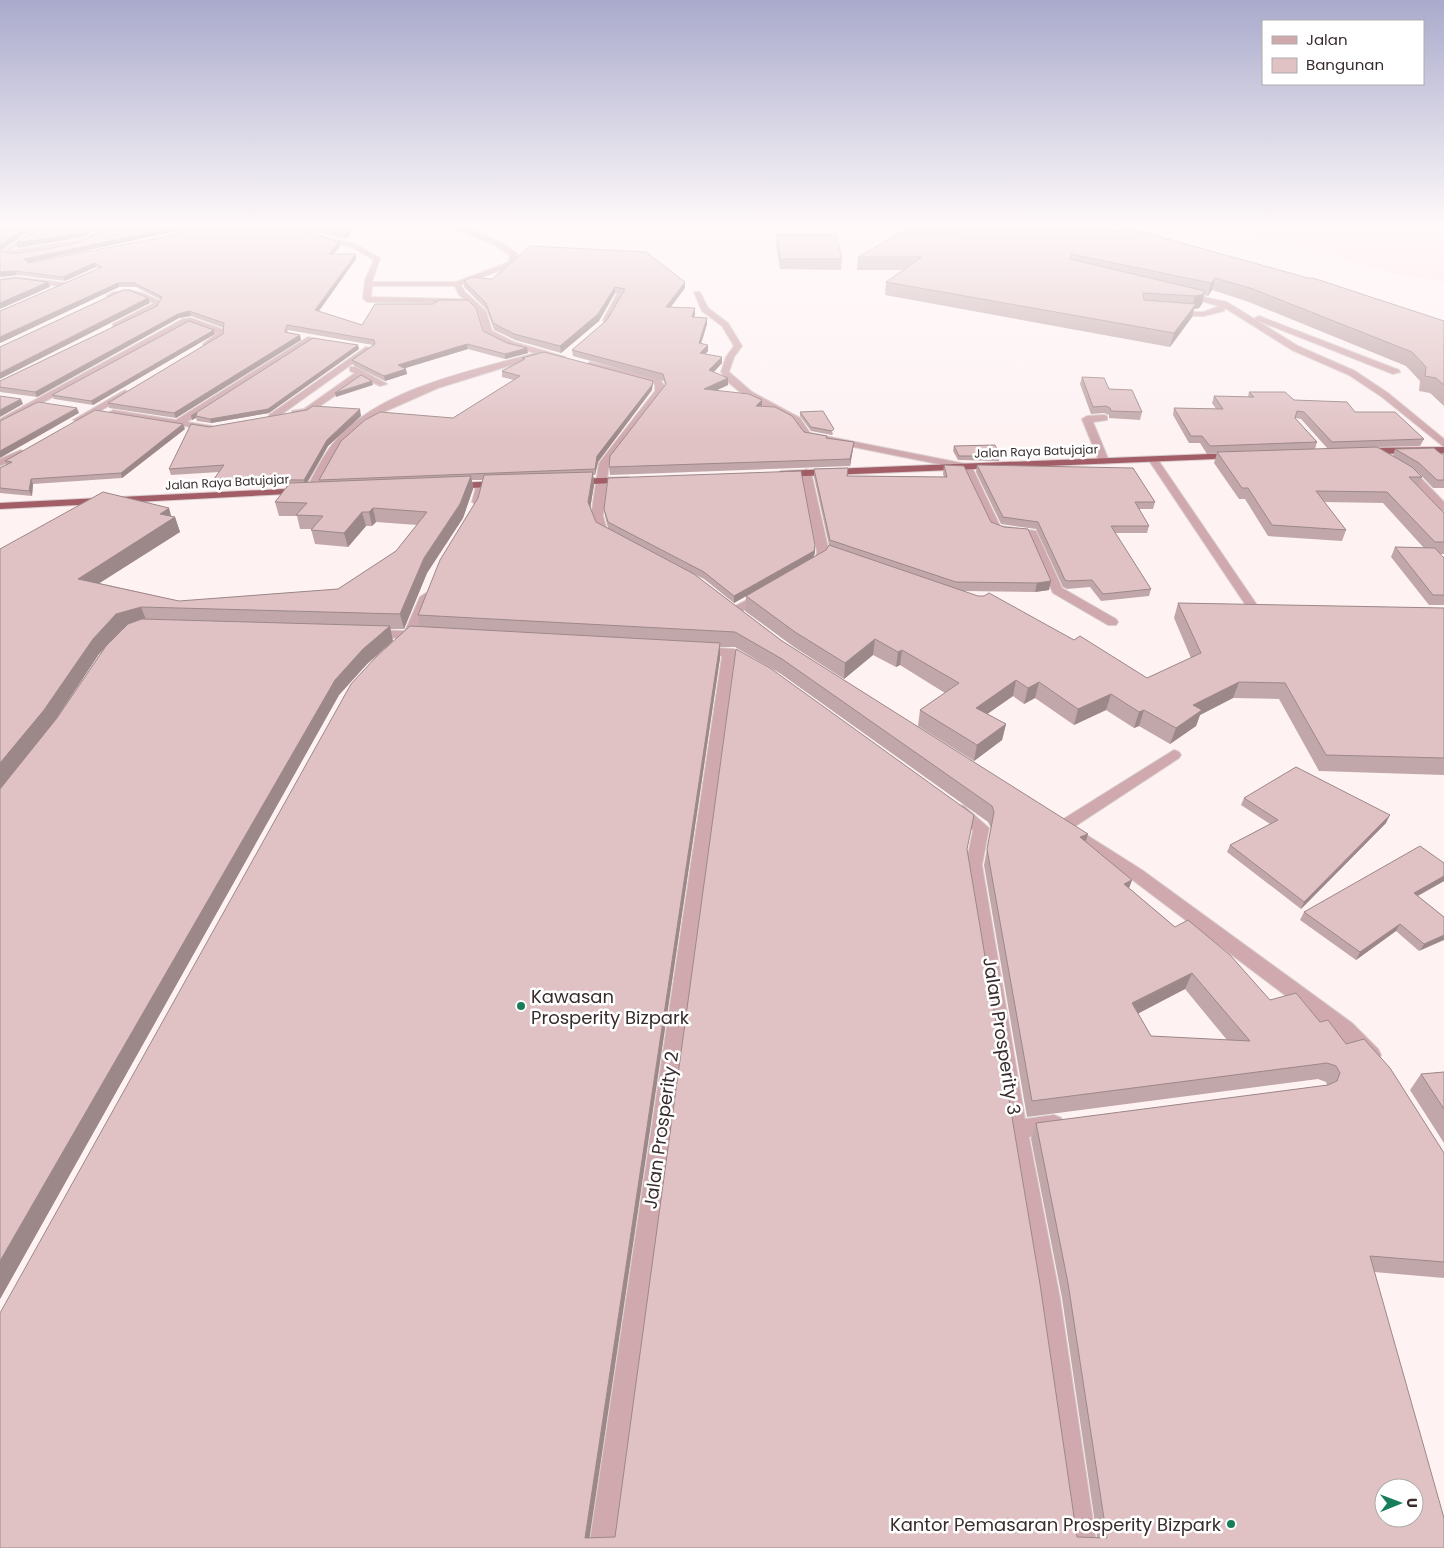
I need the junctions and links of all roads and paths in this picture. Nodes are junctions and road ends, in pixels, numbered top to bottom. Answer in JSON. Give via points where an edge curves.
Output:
{"nodes":[{"id":1,"x":112,"y":296,"type":"edge"},
{"id":2,"x":144,"y":296,"type":"edge"},
{"id":3,"x":366,"y":296,"type":"edge"},
{"id":4,"x":466,"y":296,"type":"edge"},
{"id":5,"x":620,"y":296,"type":"edge"},
{"id":6,"x":697,"y":296,"type":"edge"},
{"id":7,"x":1190,"y":296,"type":"edge"},
{"id":8,"x":469,"y":301,"type":"junction"},
{"id":9,"x":98,"y":302,"type":"edge"},
{"id":10,"x":1226,"y":305,"type":"junction"},
{"id":11,"x":1162,"y":312,"type":"edge"},
{"id":12,"x":601,"y":328,"type":"edge"},
{"id":13,"x":103,"y":332,"type":"edge"},
{"id":14,"x":301,"y":337,"type":"edge"},
{"id":15,"x":311,"y":339,"type":"junction"},
{"id":16,"x":321,"y":340,"type":"edge"},
{"id":17,"x":360,"y":346,"type":"edge"},
{"id":18,"x":194,"y":353,"type":"edge"},
{"id":19,"x":544,"y":353,"type":"junction"},
{"id":20,"x":345,"y":366,"type":"junction"},
{"id":21,"x":1396,"y":372,"type":"dead end"},
{"id":22,"x":361,"y":373,"type":"junction"},
{"id":23,"x":383,"y":384,"type":"edge"},
{"id":24,"x":137,"y":386,"type":"edge"},
{"id":25,"x":19,"y":399,"type":"edge"},
{"id":26,"x":38,"y":402,"type":"junction"},
{"id":27,"x":57,"y":405,"type":"edge"},
{"id":28,"x":76,"y":408,"type":"edge"},
{"id":29,"x":95,"y":411,"type":"junction"},
{"id":30,"x":1104,"y":418,"type":"edge"},
{"id":31,"x":0,"y":423,"type":"edge"},
{"id":32,"x":178,"y":423,"type":"junction"},
{"id":33,"x":69,"y":426,"type":"edge"},
{"id":34,"x":223,"y":426,"type":"edge"},
{"id":35,"x":1444,"y":444,"type":"edge"},
{"id":36,"x":26,"y":450,"type":"edge"},
{"id":37,"x":1444,"y":450,"type":"edge"},
{"id":38,"x":1372,"y":451,"type":"junction"},
{"id":39,"x":1353,"y":452,"type":"edge"},
{"id":40,"x":1249,"y":455,"type":"edge"},
{"id":41,"x":1153,"y":459,"type":"junction"},
{"id":42,"x":1104,"y":461,"type":"junction"},
{"id":43,"x":1388,"y":462,"type":"edge"},
{"id":44,"x":0,"y":463,"type":"edge"},
{"id":45,"x":967,"y":467,"type":"junction"},
{"id":46,"x":1398,"y":468,"type":"edge"},
{"id":47,"x":806,"y":472,"type":"junction"},
{"id":48,"x":766,"y":474,"type":"edge"},
{"id":49,"x":639,"y":480,"type":"edge"},
{"id":50,"x":563,"y":482,"type":"edge"},
{"id":51,"x":600,"y":482,"type":"junction"},
{"id":52,"x":517,"y":484,"type":"edge"},
{"id":53,"x":442,"y":486,"type":"edge"},
{"id":54,"x":315,"y":490,"type":"joint"},
{"id":55,"x":108,"y":500,"type":"junction"},
{"id":56,"x":0,"y":506,"type":"edge"},
{"id":57,"x":1444,"y":508,"type":"edge"},
{"id":58,"x":83,"y":512,"type":"edge"},
{"id":59,"x":621,"y":542,"type":"edge"},
{"id":60,"x":806,"y":571,"type":"edge"},
{"id":61,"x":431,"y":584,"type":"edge"},
{"id":62,"x":772,"y":590,"type":"edge"},
{"id":63,"x":1235,"y":608,"type":"edge"},
{"id":64,"x":750,"y":622,"type":"edge"},
{"id":65,"x":1112,"y":622,"type":"dead end"},
{"id":66,"x":361,"y":634,"type":"edge"},
{"id":67,"x":410,"y":635,"type":"junction"},
{"id":68,"x":430,"y":636,"type":"edge"},
{"id":69,"x":395,"y":648,"type":"edge"},
{"id":70,"x":689,"y":650,"type":"edge"},
{"id":71,"x":729,"y":652,"type":"junction"},
{"id":72,"x":768,"y":675,"type":"edge"},
{"id":73,"x":1174,"y":755,"type":"dead end"},
{"id":74,"x":943,"y":800,"type":"edge"},
{"id":75,"x":1047,"y":817,"type":"edge"},
{"id":76,"x":1063,"y":827,"type":"junction"},
{"id":77,"x":1383,"y":1069,"type":"edge"},
{"id":78,"x":1075,"y":1121,"type":"edge"},
{"id":79,"x":1017,"y":1129,"type":"junction"},
{"id":80,"x":602,"y":1548,"type":"edge"},
{"id":81,"x":1084,"y":1548,"type":"edge"}],
"edges":[{"from":1,"to":9,"type":"street"},
{"from":2,"to":13,"type":"street","via":[[158,302],[155,307]]},
{"from":3,"to":8,"type":"street","via":[[372,301]]},
{"from":4,"to":8,"type":"street"},
{"from":5,"to":12,"type":"street"},
{"from":6,"to":45,"type":"street","via":[[738,346],[725,373],[761,403],[798,420],[806,434]]},
{"from":7,"to":10,"type":"lane"},
{"from":8,"to":19,"type":"street","via":[[482,311],[491,334]]},
{"from":10,"to":11,"type":"lane","via":[[1204,314]]},
{"from":10,"to":21,"type":"lane"},
{"from":10,"to":35,"type":"lane","via":[[1295,348],[1365,381]]},
{"from":14,"to":15,"type":"street"},
{"from":15,"to":16,"type":"street"},
{"from":15,"to":32,"type":"street"},
{"from":17,"to":20,"type":"street","via":[[371,347]]},
{"from":18,"to":26,"type":"street","via":[[219,338],[222,332],[186,321]]},
{"from":19,"to":51,"type":"street","via":[[656,380],[660,385],[659,391],[604,463]]},
{"from":19,"to":54,"type":"street","via":[[430,388],[358,424],[340,440]]},
{"from":20,"to":22,"type":"street"},
{"from":20,"to":22,"type":"street","via":[[267,418],[306,411]]},
{"from":22,"to":23,"type":"street"},
{"from":24,"to":29,"type":"street"},
{"from":25,"to":26,"type":"street"},
{"from":26,"to":27,"type":"street"},
{"from":26,"to":31,"type":"street"},
{"from":28,"to":29,"type":"street"},
{"from":29,"to":32,"type":"street"},
{"from":29,"to":33,"type":"street"},
{"from":30,"to":42,"type":"street","via":[[1087,419]]},
{"from":32,"to":34,"type":"street","via":[[211,428]]},
{"from":36,"to":44,"type":"street"},
{"from":37,"to":38,"type":"highway"},
{"from":38,"to":39,"type":"highway"},
{"from":38,"to":43,"type":"lane"},
{"from":40,"to":41,"type":"highway","name":"Jalan Raya Batujajar"},
{"from":41,"to":42,"type":"highway","name":"Jalan Raya Batujajar"},
{"from":41,"to":63,"type":"lane","via":[[1258,608]]},
{"from":42,"to":45,"type":"highway","name":"Jalan Raya Batujajar"},
{"from":45,"to":47,"type":"highway","name":"Jalan Raya Batujajar"},
{"from":45,"to":65,"type":"street","via":[[995,528],[1032,532],[1058,590]]},
{"from":46,"to":57,"type":"lane","via":[[1412,474]]},
{"from":47,"to":48,"type":"highway","name":"Jalan Raya Batujajar"},
{"from":47,"to":60,"type":"street","via":[[828,554]]},
{"from":49,"to":51,"type":"highway"},
{"from":50,"to":51,"type":"highway"},
{"from":51,"to":59,"type":"street","via":[[597,516],[601,530]]},
{"from":52,"to":53,"type":"highway","via":[[476,501]]},
{"from":54,"to":55,"type":"highway","name":"Jalan Raya Batujajar"},
{"from":55,"to":56,"type":"highway","name":"Jalan Raya Batujajar"},
{"from":55,"to":58,"type":"street"},
{"from":61,"to":67,"type":"street"},
{"from":62,"to":64,"type":"street","via":[[731,607]]},
{"from":66,"to":67,"type":"street"},
{"from":67,"to":68,"type":"street"},
{"from":67,"to":69,"type":"street"},
{"from":70,"to":71,"type":"street"},
{"from":71,"to":72,"type":"street"},
{"from":71,"to":80,"type":"street","name":"Jalan Prosperity 2"},
{"from":73,"to":76,"type":"street"},
{"from":74,"to":79,"type":"street","name":"Jalan Prosperity 3","via":[[981,828],[974,865]]},
{"from":75,"to":76,"type":"street"},
{"from":76,"to":77,"type":"street","via":[[1136,874],[1345,1028]]},
{"from":78,"to":79,"type":"street"},
{"from":79,"to":81,"type":"street","name":"Jalan Prosperity 3","via":[[1048,1298]]}]}
